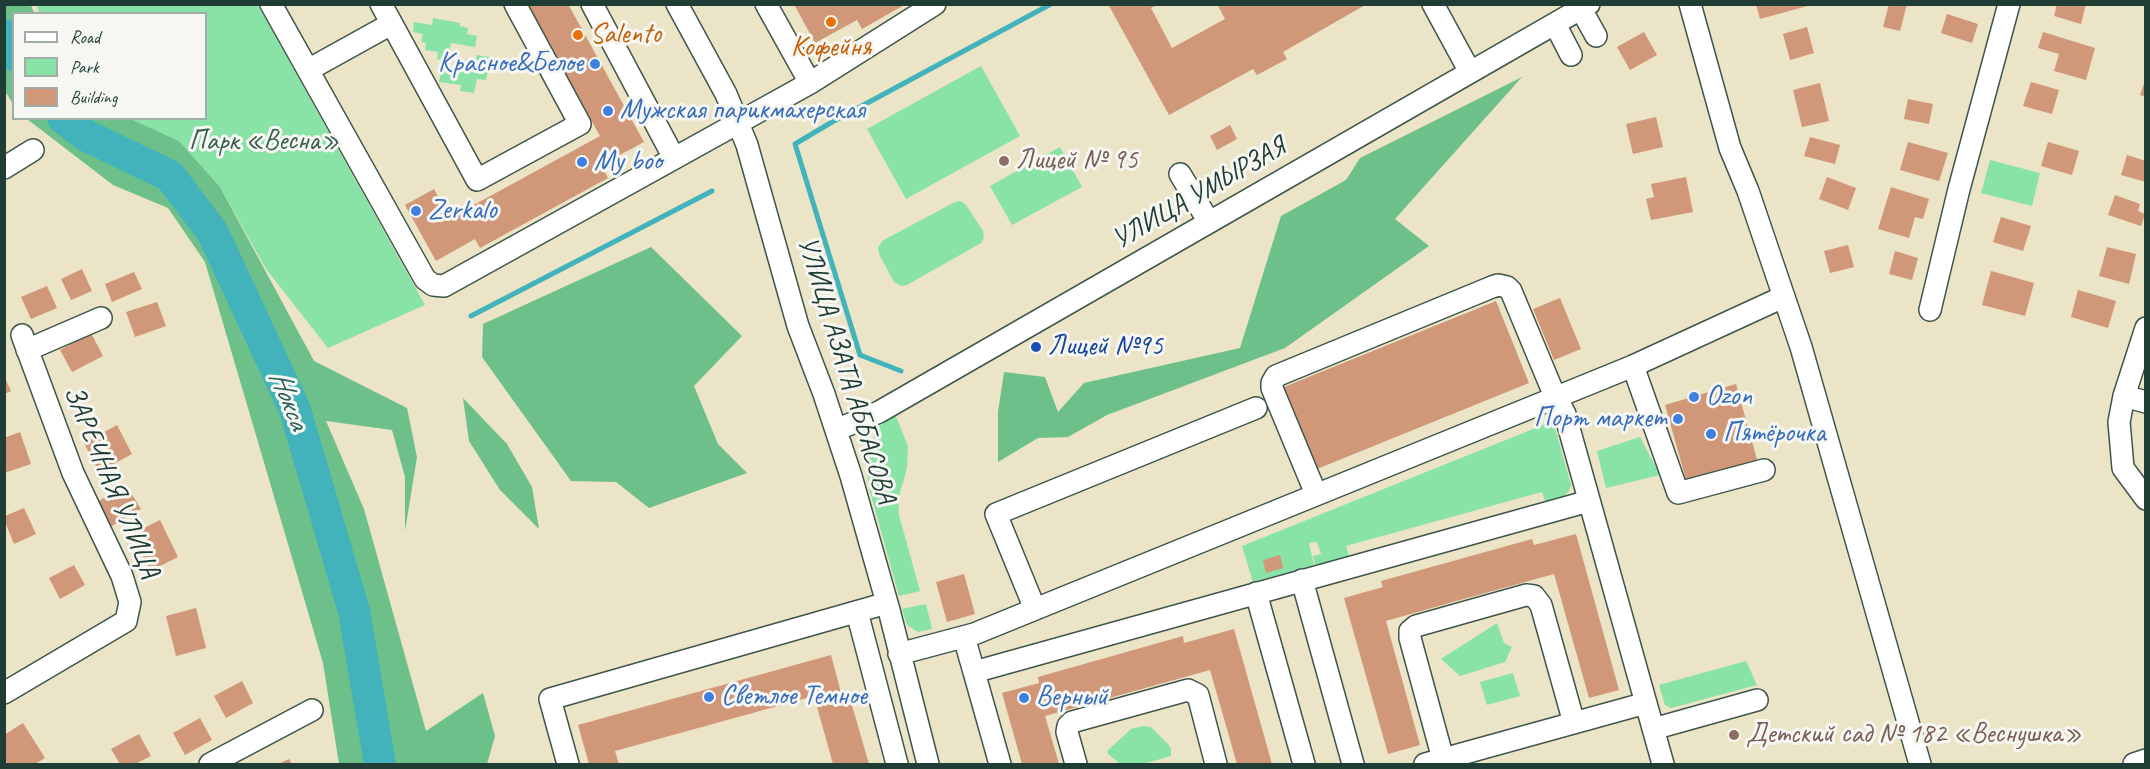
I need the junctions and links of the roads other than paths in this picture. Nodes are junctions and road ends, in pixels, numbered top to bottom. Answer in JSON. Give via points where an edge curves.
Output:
{"nodes":[{"id":1,"x":271,"y":4,"type":"edge"},
{"id":2,"x":381,"y":4,"type":"edge"},
{"id":3,"x":514,"y":4,"type":"edge"},
{"id":4,"x":592,"y":4,"type":"edge"},
{"id":5,"x":677,"y":4,"type":"edge"},
{"id":6,"x":766,"y":4,"type":"edge"},
{"id":7,"x":935,"y":4,"type":"edge"},
{"id":8,"x":1433,"y":4,"type":"edge"},
{"id":9,"x":1689,"y":4,"type":"edge"},
{"id":10,"x":2009,"y":4,"type":"edge"},
{"id":11,"x":1585,"y":7,"type":"edge"},
{"id":12,"x":392,"y":24,"type":"junction"},
{"id":13,"x":1555,"y":24,"type":"junction"},
{"id":14,"x":1596,"y":36,"type":"dead end"},
{"id":15,"x":1571,"y":54,"type":"dead end"},
{"id":16,"x":308,"y":70,"type":"junction"},
{"id":17,"x":1470,"y":72,"type":"junction"},
{"id":18,"x":810,"y":83,"type":"junction"},
{"id":19,"x":738,"y":122,"type":"junction"},
{"id":20,"x":33,"y":150,"type":"dead end"},
{"id":21,"x":674,"y":158,"type":"junction"},
{"id":22,"x":4,"y":168,"type":"edge"},
{"id":23,"x":1180,"y":174,"type":"dead end"},
{"id":24,"x":1209,"y":222,"type":"junction"},
{"id":25,"x":1783,"y":297,"type":"junction"},
{"id":26,"x":1930,"y":310,"type":"dead end"},
{"id":27,"x":101,"y":318,"type":"dead end"},
{"id":28,"x":2145,"y":328,"type":"edge"},
{"id":29,"x":1633,"y":366,"type":"junction"},
{"id":30,"x":2124,"y":396,"type":"junction"},
{"id":31,"x":1558,"y":399,"type":"junction"},
{"id":32,"x":2145,"y":402,"type":"edge"},
{"id":33,"x":1256,"y":408,"type":"dead end"},
{"id":34,"x":836,"y":430,"type":"junction"},
{"id":35,"x":1764,"y":470,"type":"dead end"},
{"id":36,"x":1316,"y":494,"type":"junction"},
{"id":37,"x":2145,"y":499,"type":"edge"},
{"id":38,"x":1589,"y":501,"type":"junction"},
{"id":39,"x":1302,"y":580,"type":"junction"},
{"id":40,"x":1256,"y":593,"type":"junction"},
{"id":41,"x":887,"y":603,"type":"junction"},
{"id":42,"x":1035,"y":609,"type":"junction"},
{"id":43,"x":857,"y":612,"type":"junction"},
{"id":44,"x":964,"y":637,"type":"junction"},
{"id":45,"x":899,"y":654,"type":"junction"},
{"id":46,"x":974,"y":672,"type":"junction"},
{"id":47,"x":4,"y":693,"type":"edge"},
{"id":48,"x":1757,"y":700,"type":"dead end"},
{"id":49,"x":1646,"y":703,"type":"junction"},
{"id":50,"x":312,"y":710,"type":"dead end"},
{"id":51,"x":1574,"y":723,"type":"junction"},
{"id":52,"x":1653,"y":729,"type":"junction"},
{"id":53,"x":2145,"y":760,"type":"edge"},
{"id":54,"x":1434,"y":762,"type":"edge"},
{"id":55,"x":210,"y":765,"type":"edge"},
{"id":56,"x":568,"y":765,"type":"edge"},
{"id":57,"x":897,"y":765,"type":"edge"},
{"id":58,"x":928,"y":765,"type":"edge"},
{"id":59,"x":1000,"y":765,"type":"edge"},
{"id":60,"x":1076,"y":765,"type":"edge"},
{"id":61,"x":1216,"y":765,"type":"edge"},
{"id":62,"x":1304,"y":765,"type":"edge"},
{"id":63,"x":1353,"y":765,"type":"edge"},
{"id":64,"x":1663,"y":765,"type":"edge"},
{"id":65,"x":1920,"y":765,"type":"edge"},
{"id":66,"x":2134,"y":765,"type":"edge"}],
"edges":[{"from":1,"to":16,"type":"street"},
{"from":2,"to":12,"type":"street"},
{"from":3,"to":12,"type":"street","via":[[580,124],[477,180]]},
{"from":4,"to":21,"type":"street"},
{"from":5,"to":19,"type":"street","name":"УЛИЦА АЗАТА АББАСОВА"},
{"from":6,"to":18,"type":"street"},
{"from":7,"to":18,"type":"street"},
{"from":8,"to":17,"type":"street"},
{"from":9,"to":25,"type":"street","via":[[1730,148]]},
{"from":10,"to":26,"type":"street"},
{"from":11,"to":13,"type":"street","name":"УЛИЦА УМЫРЗАЯ"},
{"from":11,"to":14,"type":"street"},
{"from":12,"to":16,"type":"street"},
{"from":13,"to":15,"type":"street"},
{"from":13,"to":17,"type":"street","name":"УЛИЦА УМЫРЗАЯ"},
{"from":16,"to":21,"type":"street","via":[[425,279],[433,285],[444,286]]},
{"from":17,"to":24,"type":"street","name":"УЛИЦА УМЫРЗАЯ"},
{"from":18,"to":19,"type":"street"},
{"from":19,"to":21,"type":"street"},
{"from":19,"to":34,"type":"street","name":"УЛИЦА АЗАТА АББАСОВА","via":[[798,326]]},
{"from":20,"to":22,"type":"street"},
{"from":23,"to":24,"type":"street"},
{"from":24,"to":34,"type":"street","name":"УЛИЦА УМЫРЗАЯ","via":[[879,412]]},
{"from":25,"to":29,"type":"street"},
{"from":25,"to":65,"type":"street","via":[[1801,347]]},
{"from":27,"to":47,"type":"street","name":"ЗАРЕЧНАЯ УЛИЦА","via":[[24,342],[73,473],[122,576],[130,602],[126,621]]},
{"from":28,"to":30,"type":"street"},
{"from":29,"to":31,"type":"street"},
{"from":29,"to":35,"type":"street","via":[[1678,493]]},
{"from":30,"to":32,"type":"street"},
{"from":30,"to":37,"type":"street","via":[[2119,422],[2123,468]]},
{"from":31,"to":36,"type":"street"},
{"from":31,"to":36,"type":"street","via":[[1512,291],[1498,285],[1281,372],[1274,380],[1272,388]]},
{"from":31,"to":38,"type":"street"},
{"from":33,"to":42,"type":"street","via":[[996,514]]},
{"from":34,"to":41,"type":"street","name":"УЛИЦА АЗАТА АББАСОВА"},
{"from":36,"to":42,"type":"street"},
{"from":38,"to":39,"type":"street"},
{"from":38,"to":49,"type":"street"},
{"from":39,"to":40,"type":"street"},
{"from":39,"to":63,"type":"street"},
{"from":40,"to":46,"type":"street"},
{"from":40,"to":62,"type":"street"},
{"from":41,"to":43,"type":"street"},
{"from":41,"to":45,"type":"street","name":"УЛИЦА АЗАТА АББАСОВА"},
{"from":42,"to":44,"type":"street"},
{"from":43,"to":56,"type":"street","via":[[550,699]]},
{"from":43,"to":57,"type":"street"},
{"from":44,"to":45,"type":"street"},
{"from":44,"to":46,"type":"street"},
{"from":45,"to":58,"type":"street","name":"УЛИЦА АЗАТА АББАСОВА"},
{"from":46,"to":59,"type":"street"},
{"from":48,"to":52,"type":"street"},
{"from":49,"to":51,"type":"street"},
{"from":49,"to":52,"type":"street"},
{"from":50,"to":55,"type":"street"},
{"from":51,"to":54,"type":"street"},
{"from":51,"to":54,"type":"street","via":[[1541,605],[1536,597],[1526,595],[1410,631]]},
{"from":52,"to":64,"type":"street"},
{"from":53,"to":66,"type":"street"},
{"from":60,"to":61,"type":"street","via":[[1067,732],[1072,722],[1188,690],[1198,695]]}]}
